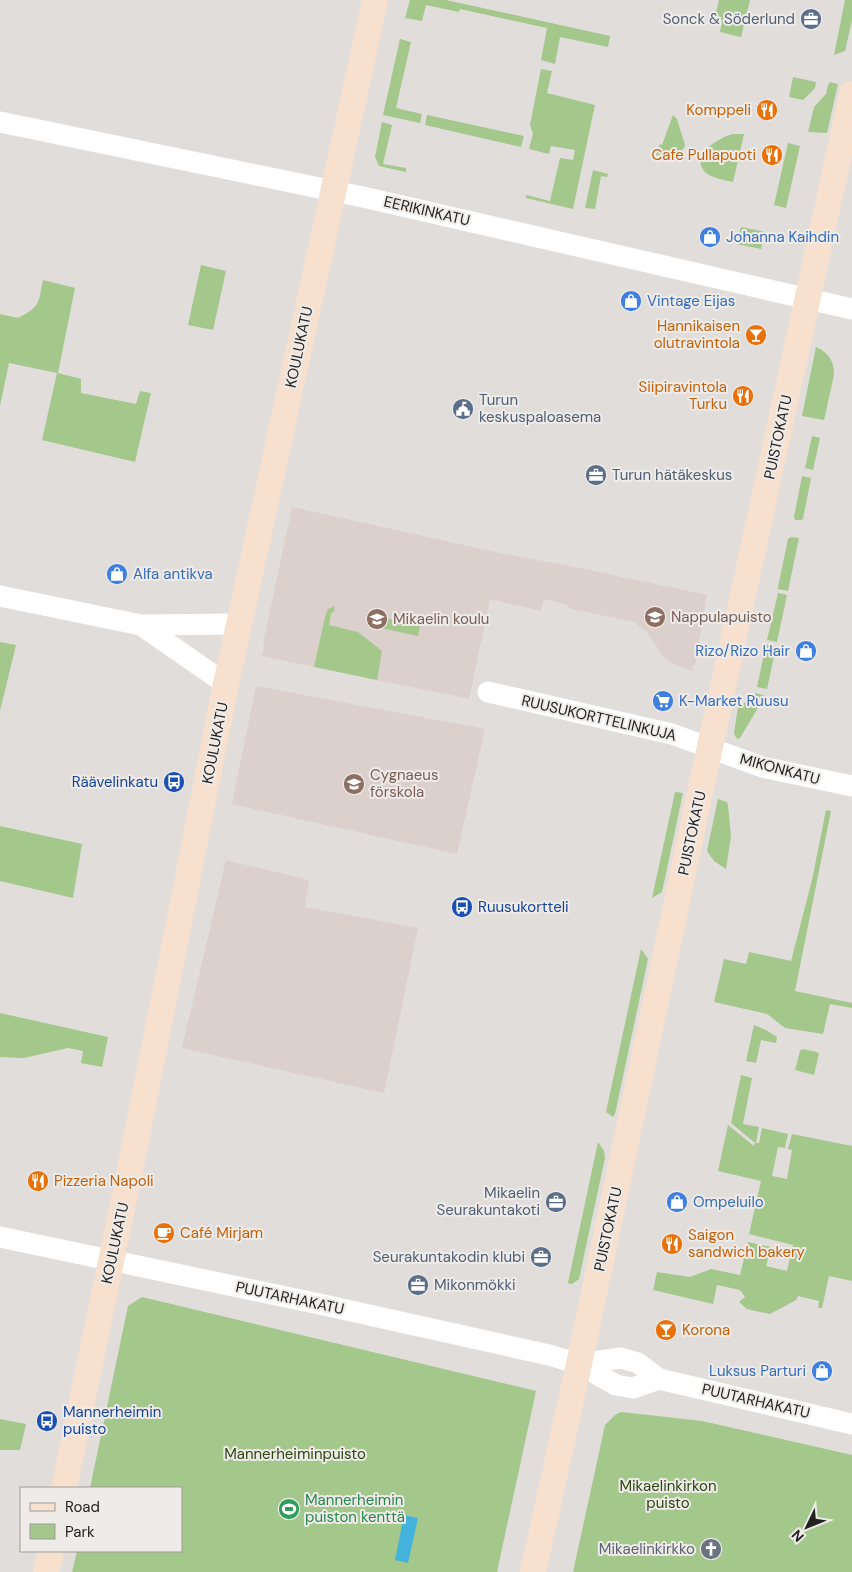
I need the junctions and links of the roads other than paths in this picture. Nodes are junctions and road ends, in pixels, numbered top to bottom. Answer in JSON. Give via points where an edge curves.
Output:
{"nodes":[{"id":1,"x":375,"y":0,"type":"edge"},
{"id":2,"x":852,"y":94,"type":"edge"},
{"id":3,"x":0,"y":122,"type":"edge"},
{"id":4,"x":333,"y":191,"type":"junction"},
{"id":5,"x":808,"y":299,"type":"junction"},
{"id":6,"x":852,"y":309,"type":"edge"},
{"id":7,"x":0,"y":596,"type":"edge"},
{"id":8,"x":240,"y":624,"type":"junction"},
{"id":9,"x":141,"y":625,"type":"junction"},
{"id":10,"x":226,"y":684,"type":"junction"},
{"id":11,"x":488,"y":692,"type":"dead end"},
{"id":12,"x":710,"y":748,"type":"junction"},
{"id":13,"x":852,"y":786,"type":"edge"},
{"id":14,"x":0,"y":1237,"type":"edge"},
{"id":15,"x":112,"y":1261,"type":"junction"},
{"id":16,"x":580,"y":1364,"type":"junction"},
{"id":17,"x":852,"y":1424,"type":"edge"},
{"id":18,"x":64,"y":1487,"type":"edge"},
{"id":19,"x":51,"y":1552,"type":"edge"},
{"id":20,"x":46,"y":1572,"type":"edge"},
{"id":21,"x":533,"y":1572,"type":"edge"}],
"edges":[{"from":1,"to":4,"type":"main road","name":"KOULUKATU"},
{"from":2,"to":5,"type":"main road","name":"PUISTOKATU"},
{"from":3,"to":4,"type":"street","name":"EERIKINKATU"},
{"from":4,"to":5,"type":"street","name":"EERIKINKATU"},
{"from":4,"to":8,"type":"main road","name":"KOULUKATU"},
{"from":5,"to":6,"type":"street","name":"EERIKINKATU"},
{"from":5,"to":12,"type":"main road","name":"PUISTOKATU"},
{"from":7,"to":9,"type":"street"},
{"from":8,"to":9,"type":"street"},
{"from":8,"to":10,"type":"main road","name":"KOULUKATU"},
{"from":9,"to":10,"type":"street"},
{"from":10,"to":15,"type":"main road","name":"KOULUKATU"},
{"from":11,"to":12,"type":"street","name":"RUUSUKORTTELINKUJA","via":[[672,734]]},
{"from":12,"to":13,"type":"street","name":"MIKONKATU","via":[[762,767]]},
{"from":12,"to":16,"type":"main road","name":"PUISTOKATU"},
{"from":14,"to":15,"type":"street","name":"PUUTARHAKATU"},
{"from":15,"to":16,"type":"street","name":"PUUTARHAKATU","via":[[324,1304]]},
{"from":15,"to":18,"type":"main road","name":"KOULUKATU"},
{"from":16,"to":17,"type":"street","name":"PUUTARHAKATU","via":[[621,1358],[638,1363],[659,1379]]},
{"from":16,"to":21,"type":"main road","name":"PUISTOKATU"},
{"from":19,"to":20,"type":"main road"}]}
